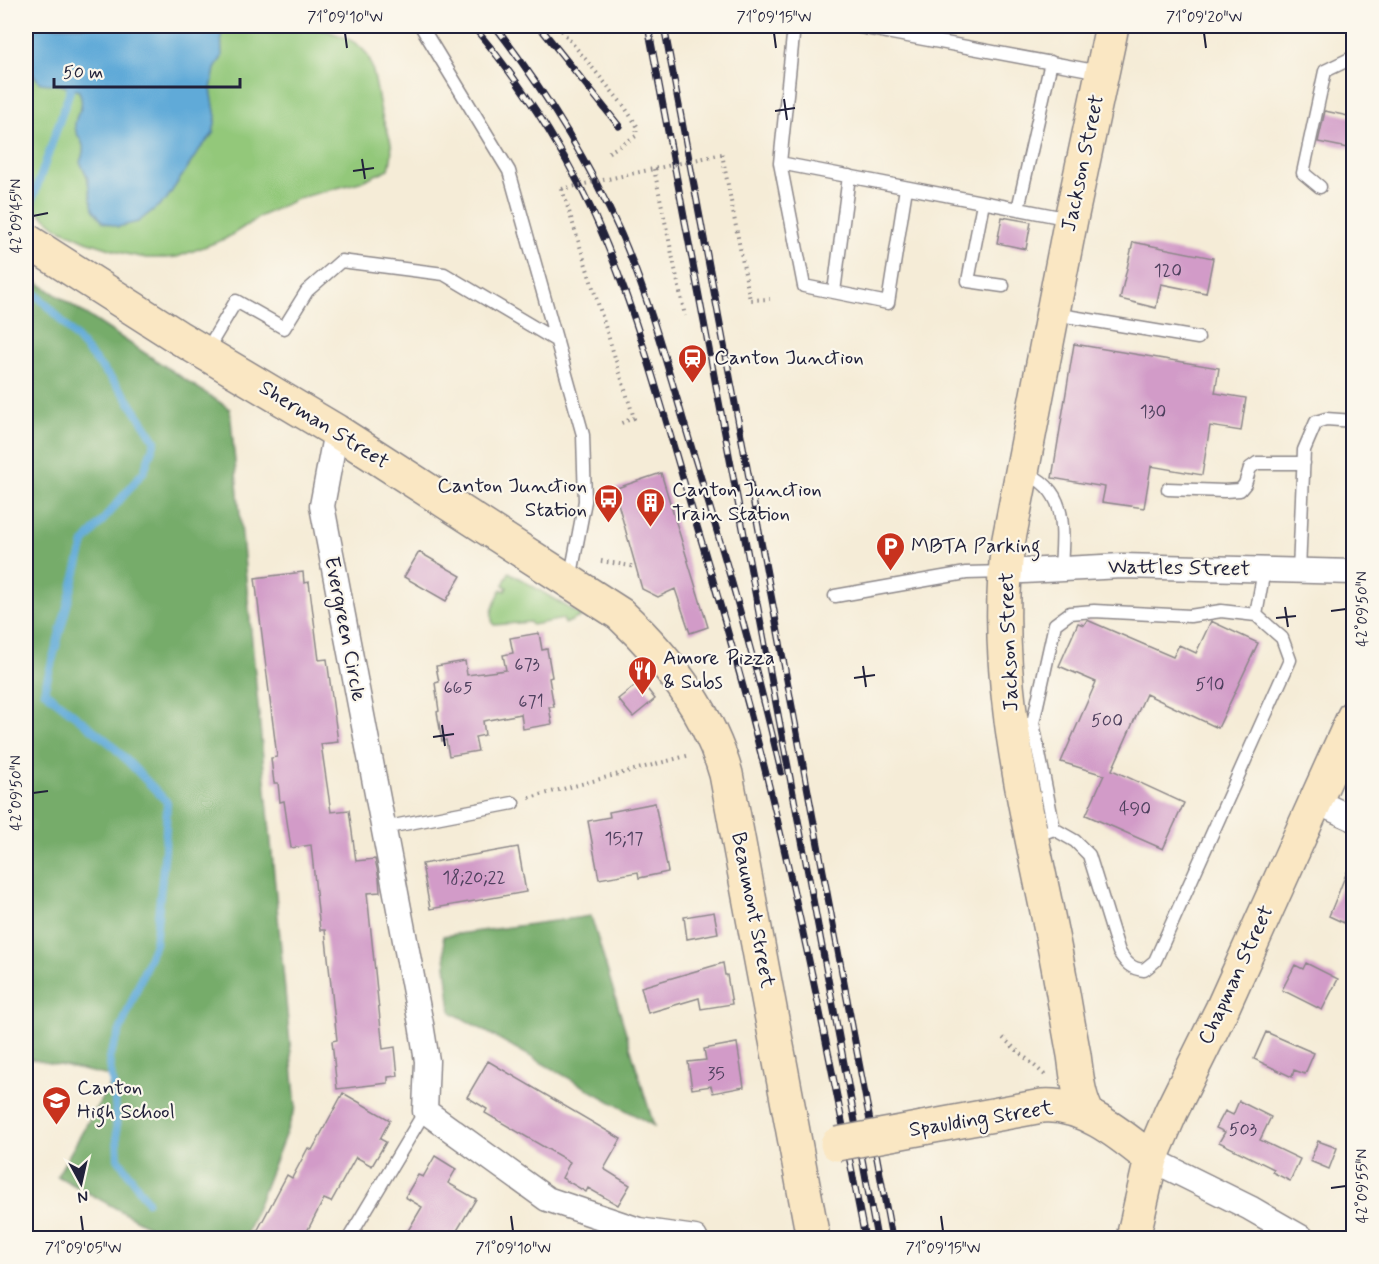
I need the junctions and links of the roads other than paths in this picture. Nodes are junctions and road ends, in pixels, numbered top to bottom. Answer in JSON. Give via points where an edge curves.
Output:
{"nodes":[{"id":1,"x":420,"y":26,"type":"edge"},
{"id":2,"x":794,"y":26,"type":"edge"},
{"id":3,"x":854,"y":26,"type":"edge"},
{"id":4,"x":1112,"y":26,"type":"edge"},
{"id":5,"x":1353,"y":57,"type":"edge"},
{"id":6,"x":1051,"y":62,"type":"junction"},
{"id":7,"x":1102,"y":72,"type":"junction"},
{"id":8,"x":780,"y":163,"type":"junction"},
{"id":9,"x":849,"y":176,"type":"junction"},
{"id":10,"x":1320,"y":187,"type":"dead end"},
{"id":11,"x":906,"y":188,"type":"junction"},
{"id":12,"x":983,"y":203,"type":"junction"},
{"id":13,"x":1018,"y":209,"type":"junction"},
{"id":14,"x":1071,"y":219,"type":"junction"},
{"id":15,"x":26,"y":240,"type":"edge"},
{"id":16,"x":1003,"y":286,"type":"dead end"},
{"id":17,"x":834,"y":292,"type":"junction"},
{"id":18,"x":1053,"y":313,"type":"junction"},
{"id":19,"x":1198,"y":338,"type":"dead end"},
{"id":20,"x":556,"y":341,"type":"junction"},
{"id":21,"x":205,"y":353,"type":"junction"},
{"id":22,"x":1353,"y":421,"type":"edge"},
{"id":23,"x":336,"y":431,"type":"junction"},
{"id":24,"x":1304,"y":463,"type":"junction"},
{"id":25,"x":1022,"y":472,"type":"junction"},
{"id":26,"x":1168,"y":489,"type":"dead end"},
{"id":27,"x":1061,"y":569,"type":"junction"},
{"id":28,"x":1264,"y":570,"type":"junction"},
{"id":29,"x":1299,"y":571,"type":"junction"},
{"id":30,"x":1005,"y":572,"type":"junction"},
{"id":31,"x":1353,"y":572,"type":"edge"},
{"id":32,"x":570,"y":581,"type":"junction"},
{"id":33,"x":835,"y":596,"type":"dead end"},
{"id":34,"x":620,"y":614,"type":"joint"},
{"id":35,"x":1256,"y":615,"type":"junction"},
{"id":36,"x":1353,"y":716,"type":"edge"},
{"id":37,"x":1023,"y":725,"type":"junction"},
{"id":38,"x":1315,"y":801,"type":"junction"},
{"id":39,"x":513,"y":802,"type":"road end"},
{"id":40,"x":1353,"y":819,"type":"edge"},
{"id":41,"x":383,"y":828,"type":"junction"},
{"id":42,"x":1043,"y":833,"type":"junction"},
{"id":43,"x":425,"y":1112,"type":"junction"},
{"id":44,"x":1089,"y":1116,"type":"junction"},
{"id":45,"x":798,"y":1154,"type":"junction"},
{"id":46,"x":1151,"y":1159,"type":"junction"},
{"id":47,"x":624,"y":1232,"type":"edge"},
{"id":48,"x":349,"y":1239,"type":"edge"},
{"id":49,"x":694,"y":1239,"type":"edge"},
{"id":50,"x":813,"y":1239,"type":"edge"},
{"id":51,"x":1133,"y":1239,"type":"edge"},
{"id":52,"x":1302,"y":1239,"type":"edge"}],
"edges":[{"from":1,"to":20,"type":"lane","via":[[509,171]]},
{"from":2,"to":8,"type":"lane"},
{"from":3,"to":6,"type":"lane"},
{"from":4,"to":7,"type":"main road","name":"Jackson Street"},
{"from":5,"to":10,"type":"lane","via":[[1324,71],[1303,173]]},
{"from":6,"to":7,"type":"lane"},
{"from":6,"to":13,"type":"lane"},
{"from":7,"to":14,"type":"main road","name":"Jackson Street"},
{"from":8,"to":9,"type":"lane"},
{"from":8,"to":17,"type":"lane","via":[[804,286]]},
{"from":9,"to":11,"type":"lane"},
{"from":9,"to":17,"type":"lane"},
{"from":11,"to":12,"type":"lane"},
{"from":11,"to":17,"type":"lane","via":[[888,303]]},
{"from":12,"to":13,"type":"lane"},
{"from":12,"to":16,"type":"lane","via":[[968,281]]},
{"from":13,"to":14,"type":"lane"},
{"from":14,"to":18,"type":"main road","name":"Jackson Street"},
{"from":15,"to":21,"type":"main road","name":"Sherman Street"},
{"from":18,"to":19,"type":"lane"},
{"from":18,"to":25,"type":"main road","name":"Jackson Street"},
{"from":20,"to":21,"type":"lane","via":[[444,274],[340,261],[307,291],[284,328],[236,301]]},
{"from":20,"to":32,"type":"lane","via":[[584,435],[585,501]]},
{"from":21,"to":23,"type":"main road","name":"Sherman Street"},
{"from":22,"to":24,"type":"lane","via":[[1326,418],[1316,422],[1304,450]]},
{"from":23,"to":32,"type":"main road","name":"Sherman Street"},
{"from":23,"to":41,"type":"street","name":"Evergreen Circle","via":[[322,506]]},
{"from":24,"to":26,"type":"lane","via":[[1257,463],[1250,468],[1240,490]]},
{"from":24,"to":29,"type":"lane"},
{"from":25,"to":27,"type":"lane","via":[[1039,478],[1060,509]]},
{"from":25,"to":30,"type":"main road","name":"Jackson Street"},
{"from":27,"to":28,"type":"street","name":"Wattles Street","via":[[1122,566]]},
{"from":27,"to":30,"type":"street","name":"Wattles Street"},
{"from":28,"to":29,"type":"street","name":"Wattles Street"},
{"from":28,"to":35,"type":"lane"},
{"from":29,"to":31,"type":"street","name":"Wattles Street"},
{"from":30,"to":33,"type":"lane","via":[[966,573]]},
{"from":30,"to":37,"type":"main road","name":"Jackson Street","via":[[1006,679]]},
{"from":32,"to":34,"type":"main road","name":"Sherman Street"},
{"from":34,"to":45,"type":"main road","name":"Beaumont Street","via":[[654,648],[688,692],[721,757]]},
{"from":35,"to":37,"type":"lane","via":[[1221,611],[1190,616],[1070,613],[1054,624]]},
{"from":35,"to":42,"type":"lane","via":[[1282,638],[1290,660],[1155,961],[1144,970],[1133,969],[1119,952],[1089,855],[1075,840]]},
{"from":36,"to":38,"type":"main road","name":"Chapman Street"},
{"from":37,"to":42,"type":"main road","name":"Jackson Street","via":[[1018,771]]},
{"from":38,"to":40,"type":"street"},
{"from":38,"to":46,"type":"main road","name":"Chapman Street"},
{"from":39,"to":41,"type":"lane"},
{"from":41,"to":43,"type":"street","name":"Evergreen Circle","via":[[427,1061]]},
{"from":42,"to":44,"type":"main road","name":"Jackson Street","via":[[1057,962],[1080,1095]]},
{"from":43,"to":47,"type":"street","via":[[547,1199]]},
{"from":43,"to":48,"type":"lane","name":"Evergreen Circle"},
{"from":44,"to":45,"type":"main road","name":"Spaulding Street","bridge":true,"via":[[1050,1105]]},
{"from":44,"to":46,"type":"main road","name":"Spaulding Street"},
{"from":45,"to":50,"type":"main road","name":"Beaumont Street"},
{"from":46,"to":51,"type":"main road","name":"Chapman Street"},
{"from":46,"to":52,"type":"street","via":[[1250,1208]]},
{"from":47,"to":49,"type":"street"}]}
